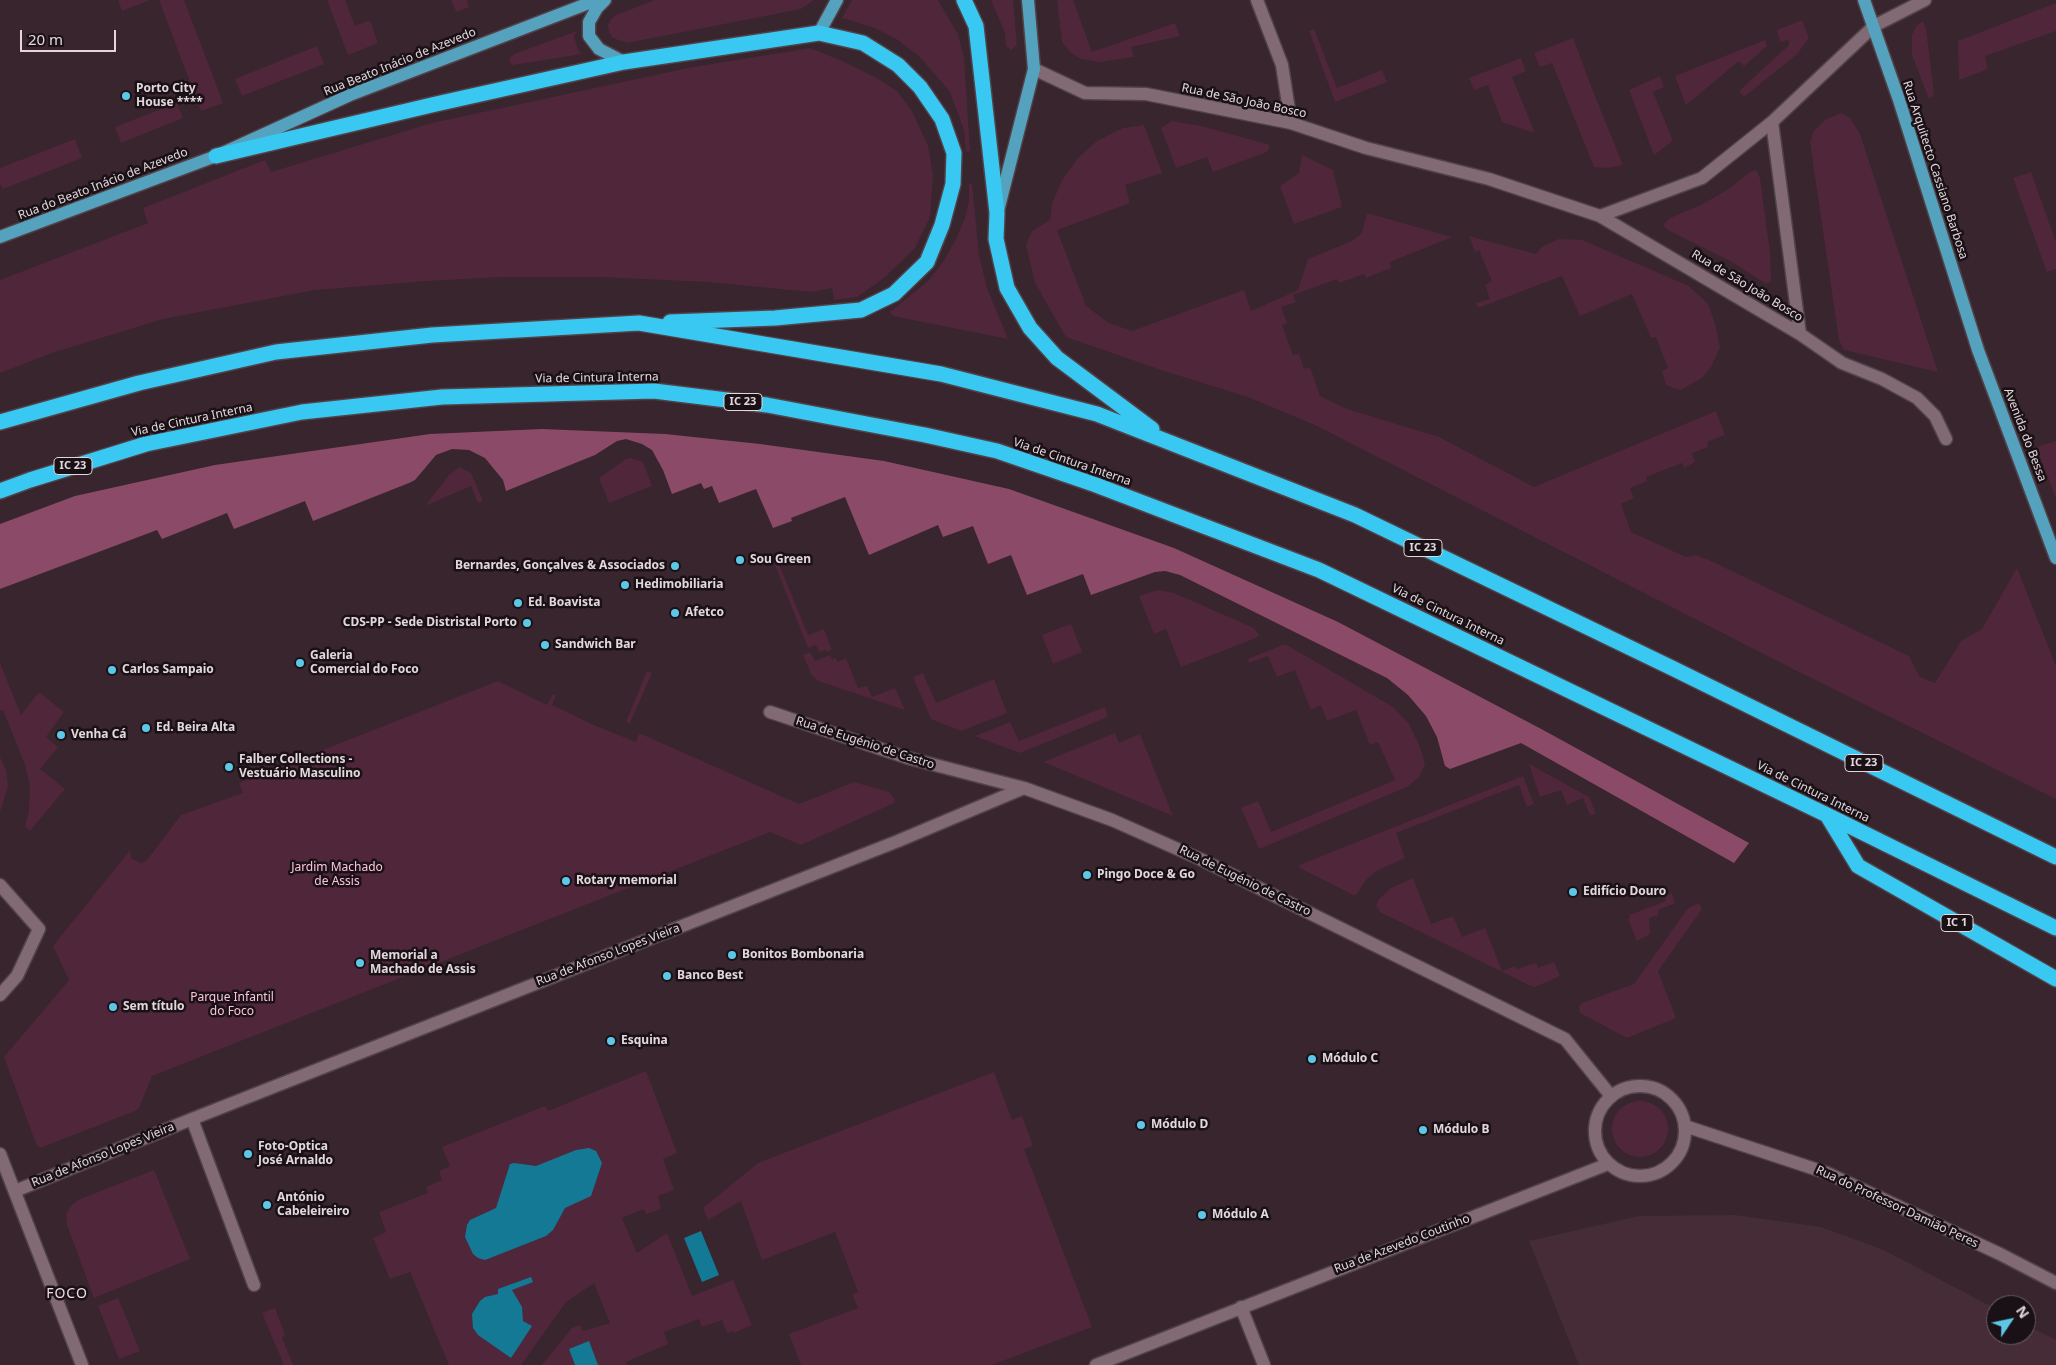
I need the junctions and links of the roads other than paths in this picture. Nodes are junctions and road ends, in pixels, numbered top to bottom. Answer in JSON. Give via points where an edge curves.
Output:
{"nodes":[{"id":1,"x":597,"y":0,"type":"edge"},
{"id":2,"x":605,"y":0,"type":"edge"},
{"id":3,"x":837,"y":0,"type":"edge"},
{"id":4,"x":964,"y":0,"type":"edge"},
{"id":5,"x":1028,"y":0,"type":"edge"},
{"id":6,"x":1257,"y":0,"type":"edge"},
{"id":7,"x":1864,"y":0,"type":"edge"},
{"id":8,"x":1925,"y":0,"type":"edge"},
{"id":9,"x":1874,"y":26,"type":"junction"},
{"id":10,"x":819,"y":33,"type":"junction"},
{"id":11,"x":624,"y":62,"type":"junction"},
{"id":12,"x":1034,"y":69,"type":"junction"},
{"id":13,"x":1772,"y":122,"type":"junction"},
{"id":14,"x":1291,"y":123,"type":"junction"},
{"id":15,"x":216,"y":156,"type":"junction"},
{"id":16,"x":998,"y":213,"type":"junction"},
{"id":17,"x":1600,"y":216,"type":"junction"},
{"id":18,"x":0,"y":237,"type":"edge"},
{"id":19,"x":639,"y":323,"type":"junction"},
{"id":20,"x":1800,"y":334,"type":"junction"},
{"id":21,"x":1978,"y":350,"type":"joint"},
{"id":22,"x":0,"y":422,"type":"edge"},
{"id":23,"x":1946,"y":439,"type":"dead end"},
{"id":24,"x":1167,"y":440,"type":"junction"},
{"id":25,"x":0,"y":491,"type":"edge"},
{"id":26,"x":2056,"y":558,"type":"edge"},
{"id":27,"x":770,"y":712,"type":"dead end"},
{"id":28,"x":1024,"y":788,"type":"junction"},
{"id":29,"x":1827,"y":815,"type":"junction"},
{"id":30,"x":2056,"y":857,"type":"edge"},
{"id":31,"x":0,"y":885,"type":"edge"},
{"id":32,"x":2056,"y":928,"type":"edge"},
{"id":33,"x":2056,"y":979,"type":"edge"},
{"id":34,"x":0,"y":995,"type":"edge"},
{"id":35,"x":1611,"y":1096,"type":"junction"},
{"id":36,"x":192,"y":1119,"type":"junction"},
{"id":37,"x":1685,"y":1126,"type":"junction"},
{"id":38,"x":0,"y":1154,"type":"edge"},
{"id":39,"x":1608,"y":1164,"type":"junction"},
{"id":40,"x":15,"y":1192,"type":"junction"},
{"id":41,"x":2056,"y":1283,"type":"edge"},
{"id":42,"x":254,"y":1285,"type":"dead end"},
{"id":43,"x":1240,"y":1307,"type":"junction"},
{"id":44,"x":82,"y":1365,"type":"edge"},
{"id":45,"x":1096,"y":1365,"type":"edge"},
{"id":46,"x":1264,"y":1365,"type":"edge"}],
"edges":[{"from":1,"to":15,"type":"main road","name":"Rua Beato Inácio de Azevedo","via":[[350,95]]},
{"from":2,"to":11,"type":"main road","via":[[590,22],[588,36],[599,49]]},
{"from":3,"to":10,"type":"main road"},
{"from":4,"to":16,"type":"highway","via":[[976,26]]},
{"from":5,"to":12,"type":"main road"},
{"from":6,"to":14,"type":"street","via":[[1282,65]]},
{"from":7,"to":9,"type":"main road","name":"Rua Arquitecto Cassiano Barbosa"},
{"from":8,"to":9,"type":"street"},
{"from":9,"to":13,"type":"street"},
{"from":9,"to":21,"type":"main road","name":"Rua Arquitecto Cassiano Barbosa"},
{"from":10,"to":11,"type":"highway"},
{"from":10,"to":19,"type":"highway","via":[[863,43],[898,66],[920,87],[942,118],[954,153],[953,184],[928,262],[894,294],[861,310],[775,318]]},
{"from":11,"to":15,"type":"highway"},
{"from":12,"to":14,"type":"street","name":"Rua de São João Bosco","via":[[1085,93],[1146,94]]},
{"from":12,"to":16,"type":"main road"},
{"from":13,"to":17,"type":"street","via":[[1702,178]]},
{"from":13,"to":20,"type":"street","name":"Rua de São João Bosco"},
{"from":14,"to":17,"type":"street","name":"Rua de São João Bosco","via":[[1366,148],[1489,179]]},
{"from":15,"to":18,"type":"main road","name":"Rua do Beato Inácio de Azevedo"},
{"from":16,"to":24,"type":"highway","via":[[996,239],[1007,288],[1030,328],[1057,358]]},
{"from":17,"to":20,"type":"street","name":"Rua de São João Bosco"},
{"from":19,"to":22,"type":"highway","number":"IC 23","via":[[432,335],[276,352],[139,383]]},
{"from":19,"to":24,"type":"highway","number":"IC 23","via":[[941,374],[1097,414]]},
{"from":20,"to":23,"type":"street","via":[[1842,363],[1917,398],[1934,416]]},
{"from":21,"to":26,"type":"main road","name":"Avenida do Bessa"},
{"from":24,"to":30,"type":"highway","number":"IC 23","via":[[1355,515]]},
{"from":25,"to":29,"type":"highway","name":"Via de Cintura Interna","number":"IC 23","via":[[146,444],[302,412],[442,397],[644,391],[767,405],[997,451],[1319,570]]},
{"from":27,"to":28,"type":"street","name":"Rua de Eugénio de Castro","via":[[908,758]]},
{"from":28,"to":35,"type":"street","name":"Rua de Eugénio de Castro","via":[[1112,820],[1200,859],[1565,1039]]},
{"from":28,"to":36,"type":"street","name":"Rua de Afonso Lopes Vieira","via":[[898,841]]},
{"from":29,"to":32,"type":"highway","name":"Via de Cintura Interna","number":"IC 23"},
{"from":29,"to":33,"type":"highway","number":"IC 1","via":[[1858,866]]},
{"from":31,"to":34,"type":"street","via":[[39,928],[18,976]]},
{"from":35,"to":37,"type":"street","via":[[1631,1087],[1653,1087],[1677,1105]]},
{"from":35,"to":39,"type":"street","via":[[1601,1107],[1595,1134],[1598,1148]]},
{"from":36,"to":40,"type":"street","name":"Rua de Afonso Lopes Vieira"},
{"from":36,"to":42,"type":"street"},
{"from":37,"to":39,"type":"street","via":[[1681,1148],[1673,1161],[1661,1170],[1647,1175],[1631,1175]]},
{"from":37,"to":41,"type":"street","name":"Rua do Professor Damião Peres","via":[[1827,1173]]},
{"from":38,"to":40,"type":"street"},
{"from":39,"to":43,"type":"street","name":"Rua de Azevedo Coutinho"},
{"from":40,"to":44,"type":"street"},
{"from":43,"to":45,"type":"street","name":"Rua de Azevedo Coutinho"},
{"from":43,"to":46,"type":"street"}]}
